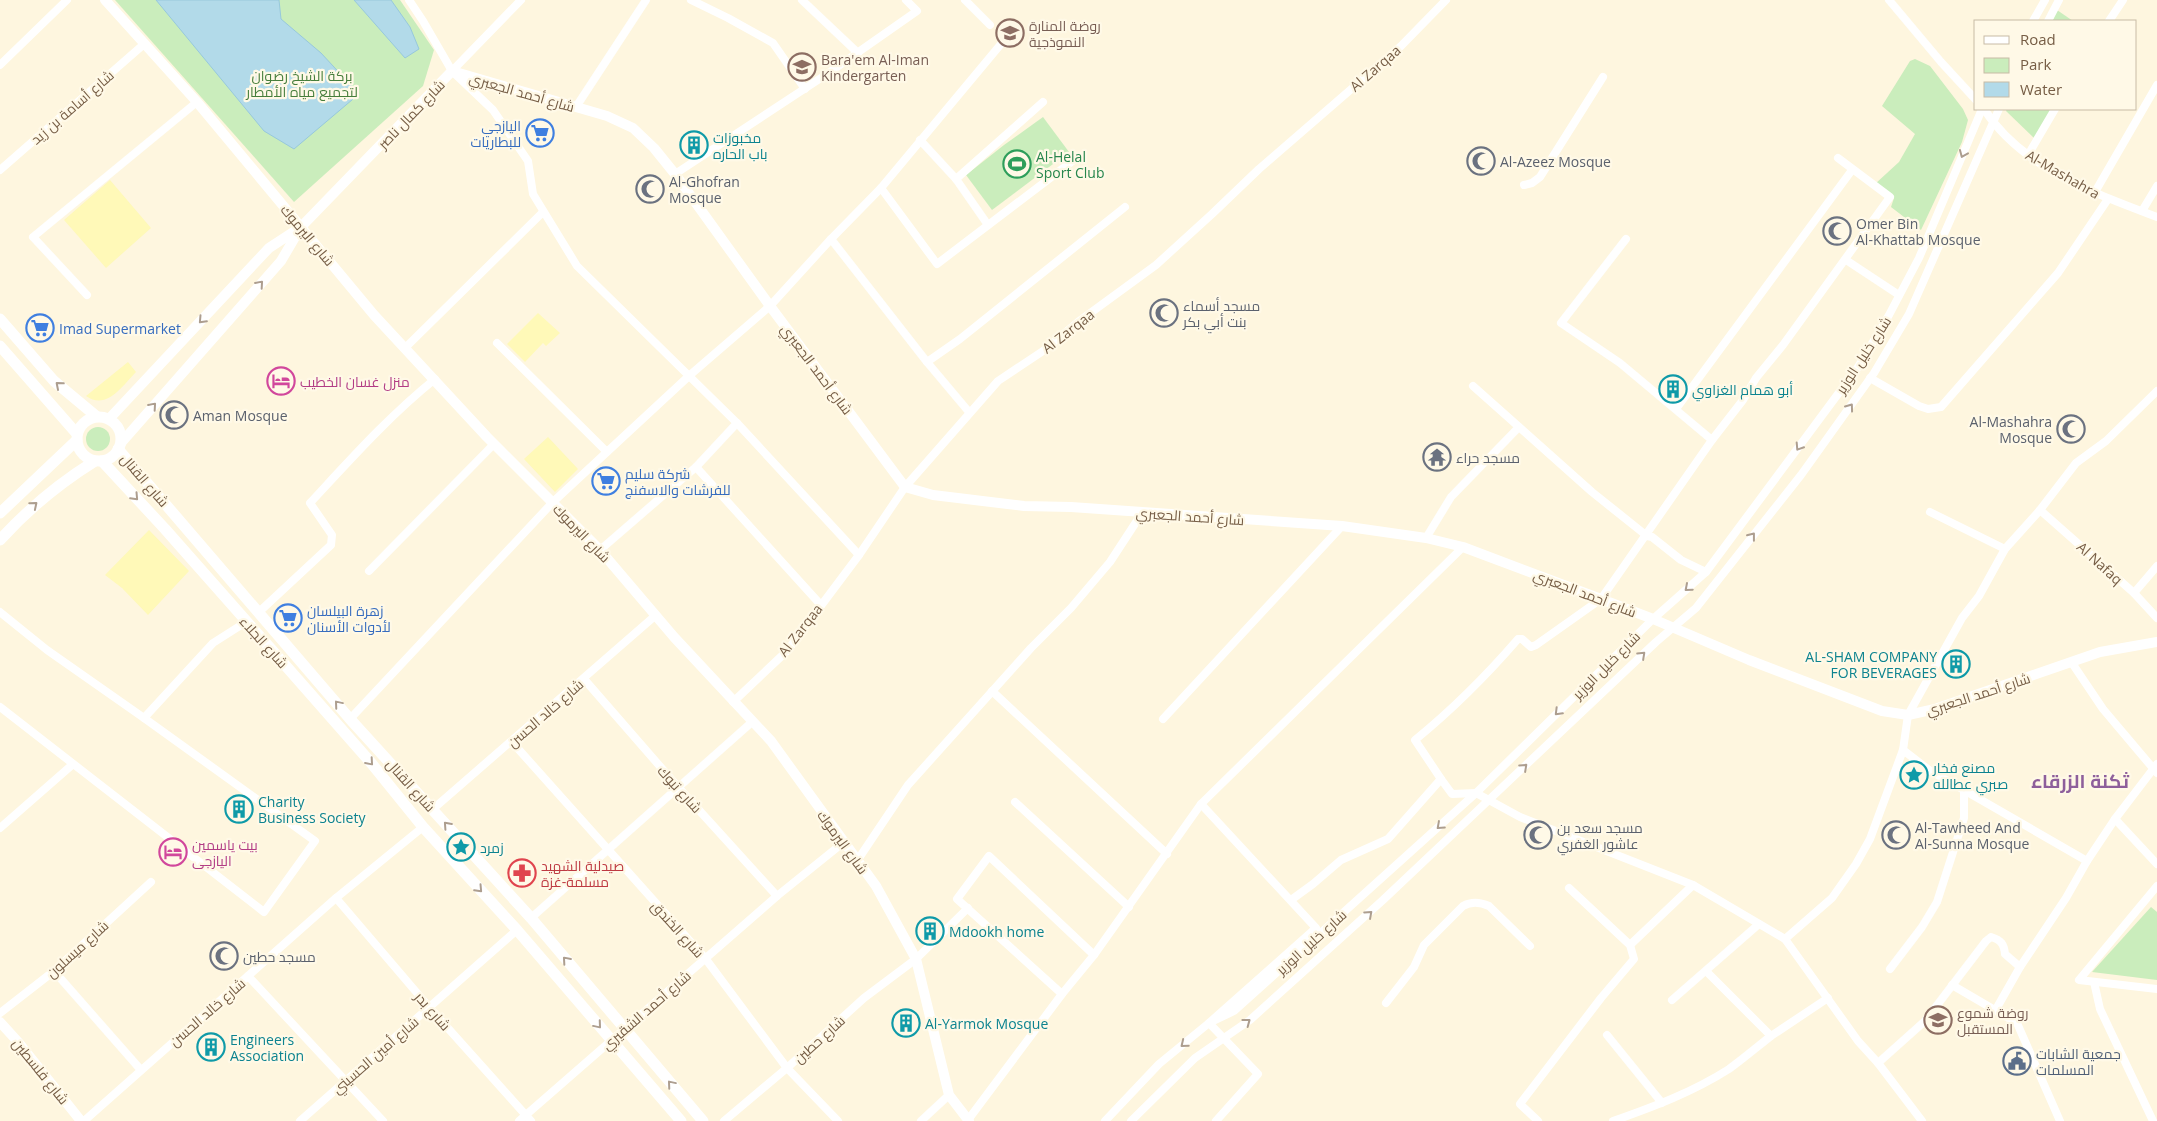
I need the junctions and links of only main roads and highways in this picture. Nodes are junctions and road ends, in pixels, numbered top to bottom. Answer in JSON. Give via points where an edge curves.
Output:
{"nodes":[{"id":1,"x":0,"y":319,"type":"edge"},
{"id":2,"x":0,"y":346,"type":"edge"},
{"id":3,"x":96,"y":416,"type":"junction"},
{"id":4,"x":77,"y":437,"type":"junction"},
{"id":5,"x":120,"y":446,"type":"junction"},
{"id":6,"x":98,"y":461,"type":"junction"},
{"id":7,"x":0,"y":513,"type":"edge"},
{"id":8,"x":0,"y":540,"type":"edge"},
{"id":9,"x":423,"y":827,"type":"joint"},
{"id":10,"x":681,"y":1121,"type":"edge"},
{"id":11,"x":703,"y":1121,"type":"edge"}],
"edges":[{"from":3,"to":1,"type":"main road","one_way":true,"via":[[54,381]]},
{"from":2,"to":4,"type":"main road"},
{"from":3,"to":4,"type":"main road","via":[[84,422]]},
{"from":3,"to":5,"type":"main road","via":[[109,419],[119,428]]},
{"from":4,"to":6,"type":"main road","via":[[78,448],[83,454]]},
{"from":4,"to":7,"type":"main road"},
{"from":5,"to":6,"type":"main road","via":[[114,455]]},
{"from":11,"to":5,"type":"main road","name":"شارع القنال","one_way":true,"via":[[531,918],[350,718]]},
{"from":8,"to":6,"type":"main road","one_way":true,"via":[[26,511],[62,481]]},
{"from":6,"to":9,"type":"main road","name":"شارع الجلاء","one_way":true,"via":[[165,529],[372,764]]},
{"from":9,"to":10,"type":"main road","name":"شارع القنال","one_way":true,"via":[[517,930]]}]}
